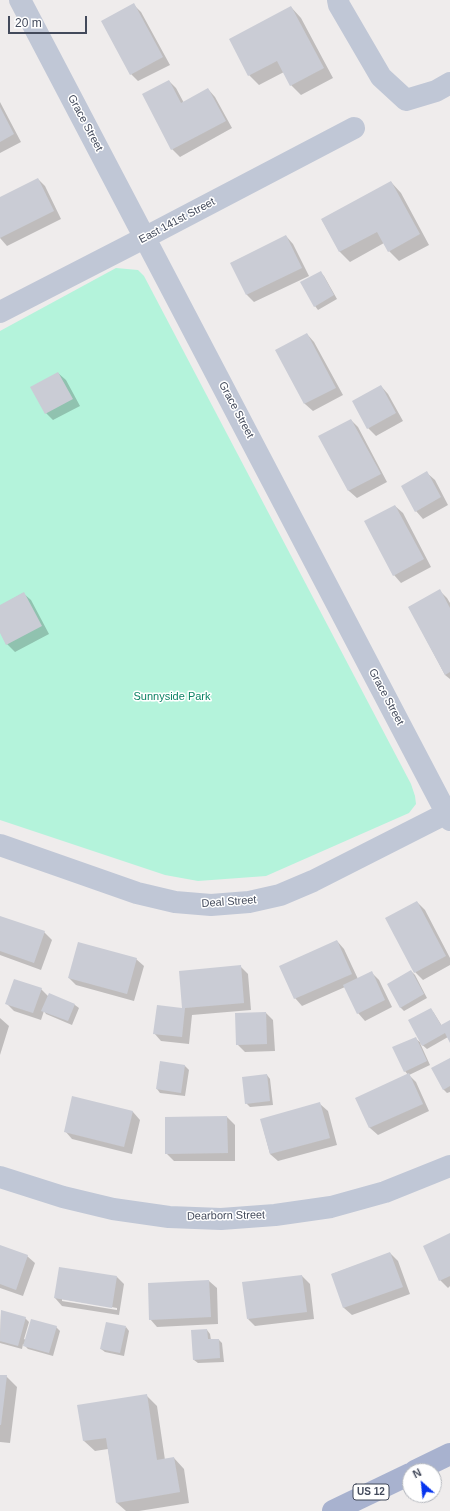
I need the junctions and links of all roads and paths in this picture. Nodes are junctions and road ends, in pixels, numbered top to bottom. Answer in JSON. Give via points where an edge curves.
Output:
{"nodes":[{"id":1,"x":20,"y":0,"type":"edge"},
{"id":2,"x":338,"y":0,"type":"edge"},
{"id":3,"x":450,"y":83,"type":"edge"},
{"id":4,"x":354,"y":128,"type":"dead end"},
{"id":5,"x":146,"y":237,"type":"junction"},
{"id":6,"x":0,"y":312,"type":"edge"},
{"id":7,"x":448,"y":816,"type":"edge"},
{"id":8,"x":0,"y":845,"type":"edge"},
{"id":9,"x":450,"y":1166,"type":"edge"},
{"id":10,"x":0,"y":1176,"type":"edge"},
{"id":11,"x":450,"y":1454,"type":"edge"},
{"id":12,"x":431,"y":1463,"type":"edge"},
{"id":13,"x":402,"y":1478,"type":"edge"},
{"id":14,"x":333,"y":1511,"type":"edge"}],
"edges":[{"from":1,"to":5,"type":"street","name":"Grace Street"},
{"from":2,"to":3,"type":"street","via":[[381,78],[406,100],[436,91]]},
{"from":4,"to":5,"type":"street","name":"East 141st Street"},
{"from":5,"to":6,"type":"street","name":"East 141st Street"},
{"from":5,"to":7,"type":"street","name":"Grace Street"},
{"from":7,"to":8,"type":"street","name":"Deal Street","via":[[280,895],[249,902],[211,905],[174,902],[137,893]]},
{"from":9,"to":10,"type":"street","name":"Dearborn Street","via":[[385,1192],[331,1207],[221,1219],[169,1217],[113,1209],[62,1197]]},
{"from":11,"to":12,"type":"main road"},
{"from":13,"to":14,"type":"main road","number":"US 12"}]}
